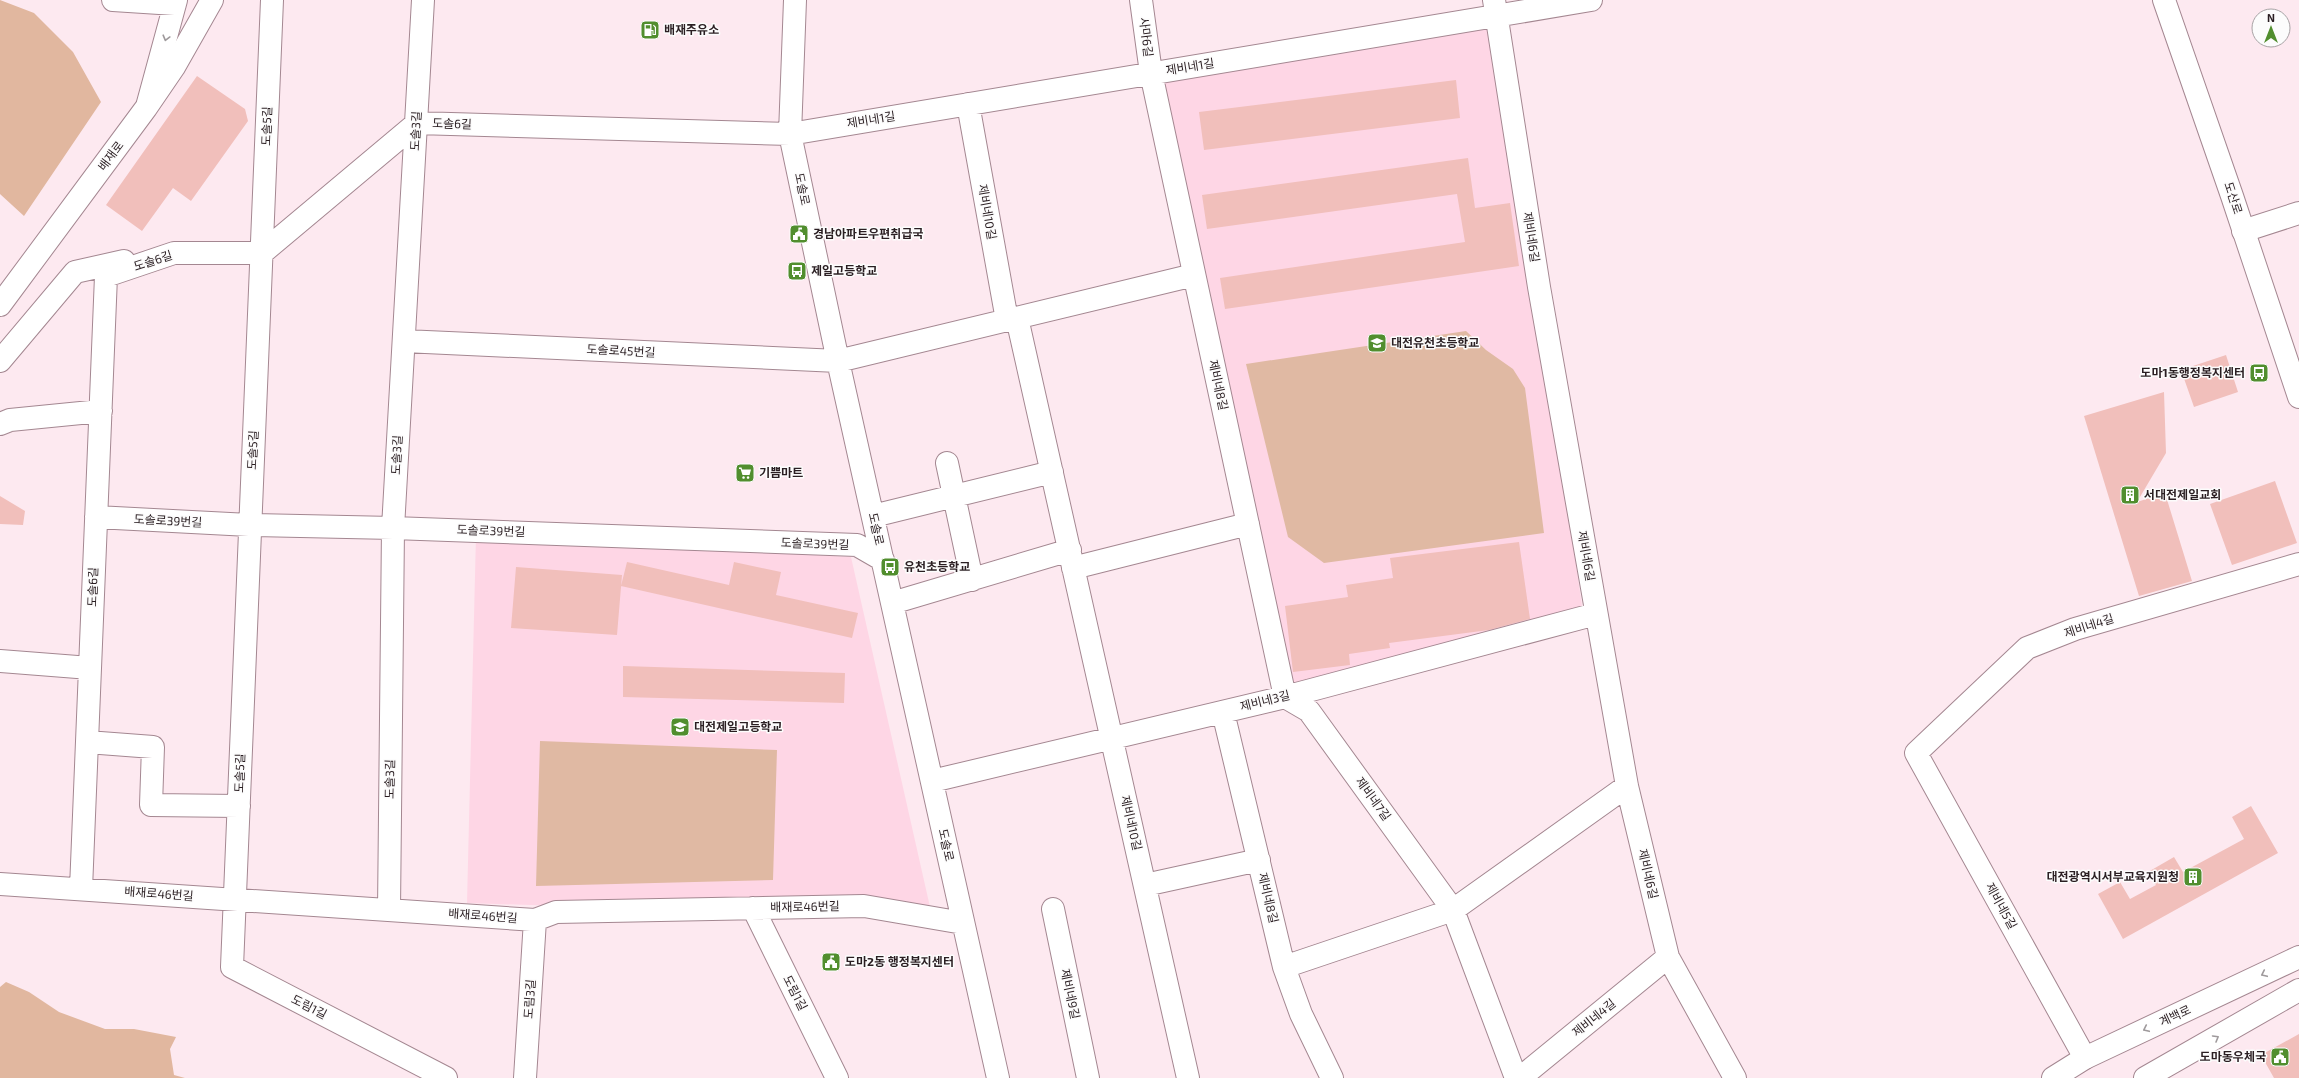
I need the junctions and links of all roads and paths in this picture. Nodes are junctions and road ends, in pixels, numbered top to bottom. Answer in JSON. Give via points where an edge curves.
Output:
{"nodes":[{"id":1,"x":112,"y":0,"type":"edge"},
{"id":2,"x":212,"y":0,"type":"edge"},
{"id":3,"x":272,"y":0,"type":"edge"},
{"id":4,"x":423,"y":0,"type":"edge"},
{"id":5,"x":795,"y":0,"type":"edge"},
{"id":6,"x":1141,"y":0,"type":"edge"},
{"id":7,"x":1591,"y":0,"type":"edge"},
{"id":8,"x":2164,"y":0,"type":"edge"},
{"id":9,"x":176,"y":2,"type":"edge"},
{"id":10,"x":1496,"y":8,"type":"edge"},
{"id":11,"x":1151,"y":73,"type":"junction"},
{"id":12,"x":968,"y":104,"type":"junction"},
{"id":13,"x":146,"y":108,"type":"junction"},
{"id":14,"x":417,"y":123,"type":"junction"},
{"id":15,"x":790,"y":134,"type":"junction"},
{"id":16,"x":2299,"y":213,"type":"edge"},
{"id":17,"x":2243,"y":231,"type":"junction"},
{"id":18,"x":174,"y":253,"type":"junction"},
{"id":19,"x":262,"y":253,"type":"junction"},
{"id":20,"x":1194,"y":275,"type":"junction"},
{"id":21,"x":0,"y":305,"type":"edge"},
{"id":22,"x":1012,"y":319,"type":"junction"},
{"id":23,"x":404,"y":341,"type":"junction"},
{"id":24,"x":0,"y":361,"type":"edge"},
{"id":25,"x":838,"y":361,"type":"junction"},
{"id":26,"x":2298,"y":394,"type":"edge"},
{"id":27,"x":100,"y":411,"type":"junction"},
{"id":28,"x":0,"y":424,"type":"edge"},
{"id":29,"x":947,"y":463,"type":"dead end"},
{"id":30,"x":1052,"y":472,"type":"junction"},
{"id":31,"x":954,"y":495,"type":"junction"},
{"id":32,"x":873,"y":516,"type":"junction"},
{"id":33,"x":96,"y":517,"type":"junction"},
{"id":34,"x":1248,"y":524,"type":"junction"},
{"id":35,"x":250,"y":525,"type":"junction"},
{"id":36,"x":393,"y":528,"type":"junction"},
{"id":37,"x":1072,"y":559,"type":"junction"},
{"id":38,"x":882,"y":560,"type":"junction"},
{"id":39,"x":2299,"y":564,"type":"edge"},
{"id":40,"x":972,"y":580,"type":"junction"},
{"id":41,"x":892,"y":603,"type":"junction"},
{"id":42,"x":1596,"y":614,"type":"junction"},
{"id":43,"x":0,"y":661,"type":"edge"},
{"id":44,"x":90,"y":668,"type":"junction"},
{"id":45,"x":1285,"y":697,"type":"junction"},
{"id":46,"x":1223,"y":712,"type":"junction"},
{"id":47,"x":1112,"y":738,"type":"junction"},
{"id":48,"x":87,"y":742,"type":"junction"},
{"id":49,"x":1916,"y":753,"type":"joint"},
{"id":50,"x":932,"y":781,"type":"junction"},
{"id":51,"x":1627,"y":786,"type":"junction"},
{"id":52,"x":239,"y":806,"type":"junction"},
{"id":53,"x":1259,"y":860,"type":"junction"},
{"id":54,"x":0,"y":884,"type":"edge"},
{"id":55,"x":1144,"y":885,"type":"junction"},
{"id":56,"x":81,"y":889,"type":"junction"},
{"id":57,"x":234,"y":899,"type":"junction"},
{"id":58,"x":752,"y":908,"type":"junction"},
{"id":59,"x":1053,"y":909,"type":"dead end"},
{"id":60,"x":389,"y":910,"type":"junction"},
{"id":61,"x":1454,"y":910,"type":"junction"},
{"id":62,"x":536,"y":920,"type":"junction"},
{"id":63,"x":963,"y":923,"type":"junction"},
{"id":64,"x":1668,"y":957,"type":"junction"},
{"id":65,"x":2299,"y":957,"type":"edge"},
{"id":66,"x":1284,"y":967,"type":"junction"},
{"id":67,"x":2299,"y":990,"type":"edge"},
{"id":68,"x":2085,"y":1058,"type":"junction"},
{"id":69,"x":446,"y":1078,"type":"edge"},
{"id":70,"x":525,"y":1078,"type":"edge"},
{"id":71,"x":837,"y":1078,"type":"edge"},
{"id":72,"x":998,"y":1078,"type":"edge"},
{"id":73,"x":1088,"y":1078,"type":"edge"},
{"id":74,"x":1188,"y":1078,"type":"edge"},
{"id":75,"x":1332,"y":1078,"type":"edge"},
{"id":76,"x":1516,"y":1078,"type":"edge"},
{"id":77,"x":1520,"y":1078,"type":"edge"},
{"id":78,"x":1735,"y":1078,"type":"edge"},
{"id":79,"x":2053,"y":1078,"type":"edge"},
{"id":80,"x":2146,"y":1078,"type":"edge"}],
"edges":[{"from":1,"to":9,"type":"street"},
{"from":2,"to":13,"type":"street","name":"배재로","via":[[174,67]]},
{"from":3,"to":19,"type":"street","name":"도솔5길"},
{"from":4,"to":14,"type":"street","name":"도솔3길"},
{"from":5,"to":15,"type":"street","name":"도솔로"},
{"from":6,"to":11,"type":"street","name":"사마6길"},
{"from":7,"to":10,"type":"street","name":"제비네1길"},
{"from":8,"to":17,"type":"street","name":"도산로"},
{"from":9,"to":13,"type":"street","one_way":true},
{"from":10,"to":11,"type":"street","name":"제비네1길"},
{"from":10,"to":42,"type":"street","name":"제비네6길","via":[[1539,287]]},
{"from":11,"to":12,"type":"street","name":"제비네1길"},
{"from":11,"to":20,"type":"street","name":"제비네8길"},
{"from":12,"to":15,"type":"street","name":"제비네1길"},
{"from":12,"to":22,"type":"street","name":"제비네10길"},
{"from":13,"to":21,"type":"street","name":"배재로"},
{"from":14,"to":15,"type":"street","name":"도솔6길"},
{"from":14,"to":19,"type":"street","name":"도솔6길"},
{"from":14,"to":23,"type":"street","name":"도솔3길"},
{"from":15,"to":25,"type":"street","name":"도솔로"},
{"from":16,"to":17,"type":"street"},
{"from":17,"to":26,"type":"street","name":"도산로"},
{"from":18,"to":19,"type":"street","name":"도솔6길"},
{"from":18,"to":24,"type":"street","via":[[75,272]]},
{"from":18,"to":27,"type":"street","name":"도솔6길","via":[[106,276]]},
{"from":19,"to":35,"type":"street","name":"도솔5길"},
{"from":20,"to":22,"type":"street"},
{"from":20,"to":34,"type":"street","name":"제비네8길"},
{"from":22,"to":25,"type":"street"},
{"from":22,"to":30,"type":"street","name":"제비네10길"},
{"from":23,"to":25,"type":"street","name":"도솔로45번길"},
{"from":23,"to":36,"type":"street","name":"도솔3길"},
{"from":25,"to":32,"type":"street","name":"도솔로"},
{"from":27,"to":28,"type":"street","via":[[10,420]]},
{"from":27,"to":33,"type":"street","name":"도솔6길"},
{"from":29,"to":31,"type":"street"},
{"from":30,"to":31,"type":"street"},
{"from":30,"to":37,"type":"street","name":"제비네10길"},
{"from":31,"to":32,"type":"street"},
{"from":31,"to":40,"type":"street"},
{"from":32,"to":38,"type":"street","name":"도솔로"},
{"from":33,"to":35,"type":"street","name":"도솔로39번길"},
{"from":33,"to":44,"type":"street","name":"도솔6길"},
{"from":34,"to":37,"type":"street"},
{"from":34,"to":45,"type":"street","name":"제비네8길"},
{"from":35,"to":36,"type":"street","name":"도솔로39번길"},
{"from":35,"to":52,"type":"street","name":"도솔5길"},
{"from":36,"to":38,"type":"street","name":"도솔로39번길","via":[[857,545]]},
{"from":36,"to":60,"type":"street","name":"도솔3길"},
{"from":37,"to":40,"type":"street"},
{"from":37,"to":47,"type":"street","name":"제비네10길"},
{"from":38,"to":41,"type":"street","name":"도솔로"},
{"from":39,"to":49,"type":"street","name":"제비네4길","via":[[2075,629],[2027,648]]},
{"from":40,"to":41,"type":"street"},
{"from":41,"to":50,"type":"street","name":"도솔로"},
{"from":42,"to":45,"type":"street","name":"제비네3길"},
{"from":42,"to":51,"type":"street","name":"제비네6길"},
{"from":43,"to":44,"type":"street"},
{"from":44,"to":48,"type":"street","name":"도솔6길"},
{"from":45,"to":46,"type":"street","name":"제비네3길"},
{"from":45,"to":61,"type":"street","name":"제비네7길","via":[[1309,711]]},
{"from":46,"to":47,"type":"street","name":"제비네3길"},
{"from":46,"to":53,"type":"street","name":"제비네8길"},
{"from":47,"to":50,"type":"street","name":"제비네3길"},
{"from":47,"to":55,"type":"street","name":"제비네10길"},
{"from":48,"to":52,"type":"street","via":[[153,747],[150,805]]},
{"from":48,"to":56,"type":"street","name":"도솔6길"},
{"from":49,"to":68,"type":"street","name":"제비네5길"},
{"from":50,"to":63,"type":"street","name":"도솔로"},
{"from":51,"to":61,"type":"street"},
{"from":51,"to":64,"type":"street","name":"제비네6길"},
{"from":52,"to":57,"type":"street","name":"도솔5길"},
{"from":53,"to":55,"type":"street"},
{"from":53,"to":66,"type":"street","name":"제비네8길"},
{"from":54,"to":56,"type":"street","name":"배재로46번길"},
{"from":55,"to":74,"type":"street","name":"제비네10길"},
{"from":56,"to":57,"type":"street","name":"배재로46번길"},
{"from":57,"to":60,"type":"street","name":"배재로46번길"},
{"from":57,"to":69,"type":"street","name":"도림1길","via":[[232,967]]},
{"from":58,"to":62,"type":"street","name":"배재로46번길","via":[[556,912]]},
{"from":58,"to":63,"type":"street","name":"배재로46번길","via":[[864,906]]},
{"from":58,"to":71,"type":"street","name":"도림1길"},
{"from":59,"to":73,"type":"street","name":"제비네9길"},
{"from":60,"to":62,"type":"street","name":"배재로46번길"},
{"from":61,"to":66,"type":"street"},
{"from":61,"to":76,"type":"street","name":"제비네7길"},
{"from":62,"to":70,"type":"street","name":"도림3길"},
{"from":63,"to":72,"type":"street","name":"도솔로"},
{"from":64,"to":77,"type":"street","name":"제비네4길"},
{"from":64,"to":78,"type":"street","name":"제비네6길"},
{"from":65,"to":68,"type":"street","name":"계백로","one_way":true},
{"from":66,"to":75,"type":"street","name":"제비네8길","via":[[1301,1014]]},
{"from":80,"to":67,"type":"street","one_way":true},
{"from":68,"to":79,"type":"street","name":"계백로"}]}
